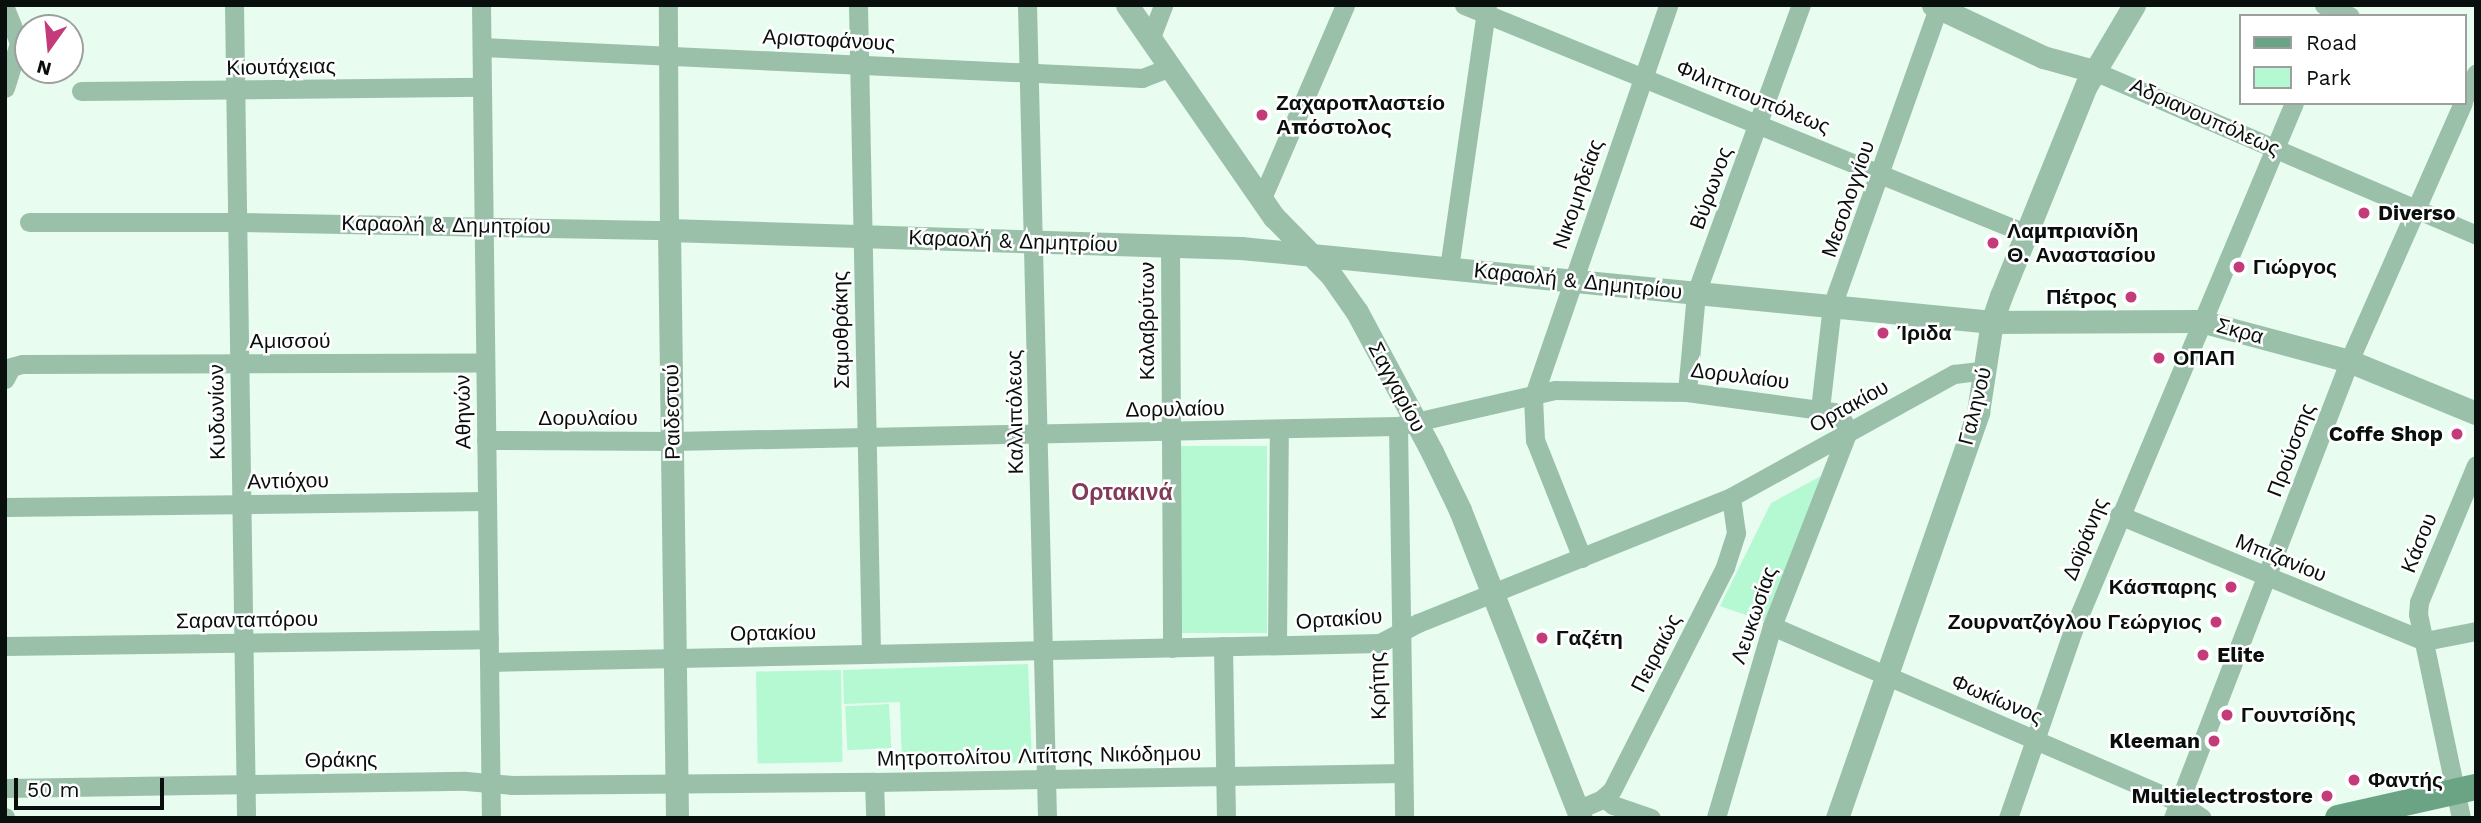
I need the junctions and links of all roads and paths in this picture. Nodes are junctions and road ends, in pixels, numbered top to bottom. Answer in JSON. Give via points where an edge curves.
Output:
{"nodes":[{"id":1,"x":234,"y":5,"type":"edge"},
{"id":2,"x":481,"y":5,"type":"edge"},
{"id":3,"x":668,"y":5,"type":"edge"},
{"id":4,"x":858,"y":5,"type":"edge"},
{"id":5,"x":1027,"y":5,"type":"edge"},
{"id":6,"x":1127,"y":5,"type":"edge"},
{"id":7,"x":1163,"y":5,"type":"edge"},
{"id":8,"x":1345,"y":5,"type":"edge"},
{"id":9,"x":1464,"y":5,"type":"edge"},
{"id":10,"x":1668,"y":5,"type":"edge"},
{"id":11,"x":1801,"y":5,"type":"edge"},
{"id":12,"x":2134,"y":5,"type":"edge"},
{"id":13,"x":1936,"y":7,"type":"edge"},
{"id":14,"x":5,"y":8,"type":"edge"},
{"id":15,"x":1486,"y":10,"type":"edge"},
{"id":16,"x":1151,"y":37,"type":"junction"},
{"id":17,"x":482,"y":47,"type":"junction"},
{"id":18,"x":668,"y":54,"type":"junction"},
{"id":19,"x":859,"y":64,"type":"junction"},
{"id":20,"x":1171,"y":67,"type":"junction"},
{"id":21,"x":1027,"y":71,"type":"junction"},
{"id":22,"x":2094,"y":71,"type":"junction"},
{"id":23,"x":2476,"y":71,"type":"edge"},
{"id":24,"x":1642,"y":77,"type":"junction"},
{"id":25,"x":482,"y":87,"type":"junction"},
{"id":26,"x":5,"y":88,"type":"edge"},
{"id":27,"x":236,"y":90,"type":"junction"},
{"id":28,"x":80,"y":91,"type":"dead end"},
{"id":29,"x":2467,"y":92,"type":"edge"},
{"id":30,"x":2293,"y":105,"type":"edge"},
{"id":31,"x":2462,"y":105,"type":"edge"},
{"id":32,"x":1758,"y":124,"type":"junction"},
{"id":33,"x":2275,"y":147,"type":"junction"},
{"id":34,"x":1881,"y":173,"type":"junction"},
{"id":35,"x":1262,"y":198,"type":"junction"},
{"id":36,"x":2416,"y":209,"type":"junction"},
{"id":37,"x":29,"y":222,"type":"dead end"},
{"id":38,"x":237,"y":222,"type":"junction"},
{"id":39,"x":484,"y":225,"type":"junction"},
{"id":40,"x":669,"y":230,"type":"junction"},
{"id":41,"x":2025,"y":233,"type":"junction"},
{"id":42,"x":2476,"y":235,"type":"edge"},
{"id":43,"x":862,"y":237,"type":"junction"},
{"id":44,"x":1033,"y":242,"type":"junction"},
{"id":45,"x":1170,"y":246,"type":"junction"},
{"id":46,"x":1310,"y":254,"type":"junction"},
{"id":47,"x":1449,"y":268,"type":"junction"},
{"id":48,"x":1572,"y":280,"type":"junction"},
{"id":49,"x":1696,"y":293,"type":"junction"},
{"id":50,"x":1832,"y":306,"type":"junction"},
{"id":51,"x":2200,"y":321,"type":"junction"},
{"id":52,"x":1992,"y":322,"type":"junction"},
{"id":53,"x":2349,"y":361,"type":"junction"},
{"id":54,"x":485,"y":362,"type":"junction"},
{"id":55,"x":239,"y":364,"type":"junction"},
{"id":56,"x":1986,"y":370,"type":"junction"},
{"id":57,"x":8,"y":373,"type":"edge"},
{"id":58,"x":1687,"y":392,"type":"junction"},
{"id":59,"x":1534,"y":395,"type":"junction"},
{"id":60,"x":1821,"y":409,"type":"junction"},
{"id":61,"x":2476,"y":413,"type":"edge"},
{"id":62,"x":1407,"y":425,"type":"junction"},
{"id":63,"x":1279,"y":429,"type":"junction"},
{"id":64,"x":1849,"y":432,"type":"junction"},
{"id":65,"x":1171,"y":433,"type":"junction"},
{"id":66,"x":1038,"y":434,"type":"junction"},
{"id":67,"x":866,"y":437,"type":"junction"},
{"id":68,"x":486,"y":440,"type":"junction"},
{"id":69,"x":673,"y":441,"type":"junction"},
{"id":70,"x":2476,"y":465,"type":"edge"},
{"id":71,"x":1731,"y":497,"type":"junction"},
{"id":72,"x":487,"y":501,"type":"junction"},
{"id":73,"x":242,"y":504,"type":"junction"},
{"id":74,"x":5,"y":507,"type":"edge"},
{"id":75,"x":2119,"y":516,"type":"junction"},
{"id":76,"x":1582,"y":558,"type":"junction"},
{"id":77,"x":2266,"y":576,"type":"junction"},
{"id":78,"x":1493,"y":592,"type":"junction"},
{"id":79,"x":1772,"y":626,"type":"junction"},
{"id":80,"x":2476,"y":631,"type":"edge"},
{"id":81,"x":1399,"y":635,"type":"junction"},
{"id":82,"x":489,"y":639,"type":"junction"},
{"id":83,"x":2425,"y":641,"type":"junction"},
{"id":84,"x":244,"y":643,"type":"junction"},
{"id":85,"x":1277,"y":645,"type":"junction"},
{"id":86,"x":5,"y":646,"type":"edge"},
{"id":87,"x":1223,"y":646,"type":"junction"},
{"id":88,"x":1172,"y":648,"type":"junction"},
{"id":89,"x":1043,"y":650,"type":"junction"},
{"id":90,"x":871,"y":654,"type":"junction"},
{"id":91,"x":675,"y":658,"type":"junction"},
{"id":92,"x":489,"y":662,"type":"junction"},
{"id":93,"x":1886,"y":675,"type":"junction"},
{"id":94,"x":2033,"y":739,"type":"junction"},
{"id":95,"x":1403,"y":773,"type":"junction"},
{"id":96,"x":1225,"y":776,"type":"junction"},
{"id":97,"x":1046,"y":779,"type":"junction"},
{"id":98,"x":490,"y":782,"type":"junction"},
{"id":99,"x":874,"y":782,"type":"junction"},
{"id":100,"x":677,"y":783,"type":"junction"},
{"id":101,"x":245,"y":785,"type":"junction"},
{"id":102,"x":5,"y":788,"type":"edge"},
{"id":103,"x":2466,"y":789,"type":"edge"},
{"id":104,"x":1604,"y":798,"type":"junction"},
{"id":105,"x":2176,"y":810,"type":"edge"},
{"id":106,"x":1580,"y":813,"type":"edge"},
{"id":107,"x":246,"y":818,"type":"edge"},
{"id":108,"x":491,"y":818,"type":"edge"},
{"id":109,"x":677,"y":818,"type":"edge"},
{"id":110,"x":875,"y":818,"type":"edge"},
{"id":111,"x":1047,"y":818,"type":"edge"},
{"id":112,"x":1226,"y":818,"type":"edge"},
{"id":113,"x":1404,"y":818,"type":"edge"},
{"id":114,"x":1651,"y":818,"type":"edge"},
{"id":115,"x":1716,"y":818,"type":"edge"},
{"id":116,"x":1837,"y":818,"type":"edge"},
{"id":117,"x":2008,"y":818,"type":"edge"},
{"id":118,"x":2202,"y":818,"type":"edge"},
{"id":119,"x":2338,"y":818,"type":"edge"},
{"id":120,"x":2461,"y":818,"type":"edge"}],
"edges":[{"from":1,"to":27,"type":"street","name":"Κυδωνίων"},
{"from":2,"to":17,"type":"street","name":"Αθηνών"},
{"from":3,"to":18,"type":"street","name":"Ραιδεστού"},
{"from":4,"to":19,"type":"street","name":"Σαμοθράκης"},
{"from":5,"to":21,"type":"street","name":"Καλλιπόλεως"},
{"from":6,"to":16,"type":"street","name":"Σαγγαρίου"},
{"from":7,"to":16,"type":"street"},
{"from":8,"to":35,"type":"street"},
{"from":9,"to":15,"type":"street","name":"Φιλιππουπόλεως"},
{"from":10,"to":24,"type":"street","name":"Νικομηδείας"},
{"from":11,"to":32,"type":"street","name":"Βύρωνος"},
{"from":12,"to":22,"type":"street","name":"Γαληνού"},
{"from":13,"to":22,"type":"street","name":"Αδριανουπόλεως","via":[[2043,57]]},
{"from":13,"to":34,"type":"street","name":"Μεσολογγίου"},
{"from":14,"to":26,"type":"street","via":[[19,43]]},
{"from":15,"to":24,"type":"street","name":"Φιλιππουπόλεως"},
{"from":15,"to":47,"type":"street"},
{"from":16,"to":20,"type":"street","name":"Σαγγαρίου"},
{"from":17,"to":18,"type":"street","name":"Αριστοφάνους"},
{"from":17,"to":25,"type":"street","name":"Αθηνών"},
{"from":18,"to":19,"type":"street","name":"Αριστοφάνους"},
{"from":18,"to":40,"type":"street","name":"Ραιδεστού"},
{"from":19,"to":21,"type":"street","name":"Αριστοφάνους"},
{"from":19,"to":43,"type":"street","name":"Σαμοθράκης"},
{"from":20,"to":21,"type":"street","name":"Αριστοφάνους","via":[[1142,78]]},
{"from":20,"to":35,"type":"street","name":"Σαγγαρίου"},
{"from":21,"to":44,"type":"street","name":"Καλλιπόλεως"},
{"from":22,"to":33,"type":"street","name":"Αδριανουπόλεως"},
{"from":22,"to":41,"type":"street","name":"Γαληνού"},
{"from":23,"to":29,"type":"street"},
{"from":24,"to":32,"type":"street","name":"Φιλιππουπόλεως"},
{"from":24,"to":48,"type":"street","name":"Νικομηδείας"},
{"from":25,"to":27,"type":"street","name":"Κιουτάχειας"},
{"from":25,"to":39,"type":"street","name":"Αθηνών"},
{"from":27,"to":28,"type":"street","name":"Κιουτάχειας"},
{"from":27,"to":38,"type":"street","name":"Κυδωνίων"},
{"from":30,"to":33,"type":"street","name":"Δοϊράνης"},
{"from":31,"to":36,"type":"street","name":"Προύσσης"},
{"from":32,"to":34,"type":"street","name":"Φιλιππουπόλεως"},
{"from":32,"to":49,"type":"street","name":"Βύρωνος"},
{"from":33,"to":36,"type":"street","name":"Αδριανουπόλεως"},
{"from":33,"to":51,"type":"street","name":"Δοϊράνης"},
{"from":34,"to":41,"type":"street","name":"Φιλιππουπόλεως"},
{"from":34,"to":50,"type":"street","name":"Μεσολογγίου"},
{"from":35,"to":46,"type":"street","name":"Σαγγαρίου"},
{"from":36,"to":42,"type":"street","name":"Αδριανουπόλεως"},
{"from":36,"to":53,"type":"street","name":"Προύσσης"},
{"from":37,"to":38,"type":"street","name":"Καραολή & Δημητρίου"},
{"from":38,"to":39,"type":"street","name":"Καραολή & Δημητρίου"},
{"from":38,"to":55,"type":"street","name":"Κυδωνίων"},
{"from":39,"to":40,"type":"street","name":"Καραολή & Δημητρίου"},
{"from":39,"to":54,"type":"street","name":"Αθηνών"},
{"from":40,"to":43,"type":"street","name":"Καραολή & Δημητρίου"},
{"from":40,"to":69,"type":"street","name":"Ραιδεστού"},
{"from":41,"to":52,"type":"street","name":"Γαληνού"},
{"from":43,"to":44,"type":"street","name":"Καραολή & Δημητρίου"},
{"from":43,"to":67,"type":"street","name":"Σαμοθράκης"},
{"from":44,"to":45,"type":"street","name":"Καραολή & Δημητρίου"},
{"from":44,"to":66,"type":"street","name":"Καλλιπόλεως"},
{"from":45,"to":46,"type":"street","name":"Καραολή & Δημητρίου"},
{"from":45,"to":65,"type":"street","name":"Καλαβρύτων"},
{"from":46,"to":47,"type":"street","name":"Καραολή & Δημητρίου"},
{"from":46,"to":62,"type":"street","name":"Σαγγαρίου","via":[[1351,302]]},
{"from":47,"to":48,"type":"street","name":"Καραολή & Δημητρίου"},
{"from":48,"to":49,"type":"street","name":"Καραολή & Δημητρίου"},
{"from":48,"to":59,"type":"street","name":"Νικομηδείας"},
{"from":49,"to":50,"type":"street","name":"Καραολή & Δημητρίου"},
{"from":49,"to":58,"type":"street","name":"Βύρωνος"},
{"from":50,"to":52,"type":"street","name":"Καραολή & Δημητρίου"},
{"from":50,"to":60,"type":"street","name":"Μεσολογγίου"},
{"from":51,"to":52,"type":"street","name":"Σκρα"},
{"from":51,"to":53,"type":"street","name":"Σκρα"},
{"from":51,"to":75,"type":"street","name":"Δοϊράνης"},
{"from":52,"to":56,"type":"street","name":"Γαληνού"},
{"from":53,"to":61,"type":"street","name":"Σκρα"},
{"from":53,"to":77,"type":"street","name":"Προύσσης"},
{"from":54,"to":55,"type":"street","name":"Αμισσού"},
{"from":54,"to":68,"type":"street","name":"Αθηνών"},
{"from":55,"to":57,"type":"street","name":"Αμισσού"},
{"from":55,"to":73,"type":"street","name":"Κυδωνίων"},
{"from":56,"to":64,"type":"street","name":"Ορτακίου","via":[[1954,374]]},
{"from":56,"to":93,"type":"street","name":"Γαληνού","via":[[1978,412]]},
{"from":58,"to":59,"type":"street","name":"Δορυλαίου","via":[[1555,390]]},
{"from":58,"to":60,"type":"street","name":"Δορυλαίου"},
{"from":59,"to":62,"type":"street","name":"Δορυλαίου"},
{"from":59,"to":76,"type":"street","name":"Νικομηδείας","via":[[1533,436]]},
{"from":60,"to":64,"type":"street","name":"Δορυλαίου","via":[[1841,417]]},
{"from":62,"to":63,"type":"street","name":"Δορυλαίου"},
{"from":62,"to":78,"type":"street","name":"Σαγγαρίου","via":[[1451,491]]},
{"from":62,"to":81,"type":"street","name":"Κρήτης"},
{"from":63,"to":65,"type":"street","name":"Δορυλαίου"},
{"from":63,"to":85,"type":"street"},
{"from":64,"to":71,"type":"street","name":"Ορτακίου"},
{"from":64,"to":79,"type":"street","name":"Λευκωσίας"},
{"from":65,"to":66,"type":"street","name":"Δορυλαίου"},
{"from":65,"to":88,"type":"street","name":"Καλαβρύτων"},
{"from":66,"to":67,"type":"street","name":"Δορυλαίου"},
{"from":66,"to":89,"type":"street","name":"Καλλιπόλεως"},
{"from":67,"to":69,"type":"street","name":"Δορυλαίου"},
{"from":67,"to":90,"type":"street","name":"Σαμοθράκης"},
{"from":68,"to":69,"type":"street","name":"Δορυλαίου"},
{"from":68,"to":72,"type":"street","name":"Αθηνών"},
{"from":69,"to":91,"type":"street","name":"Ραιδεστού"},
{"from":70,"to":83,"type":"street","name":"Κάσου","via":[[2419,602]]},
{"from":71,"to":76,"type":"street","name":"Ορτακίου"},
{"from":71,"to":104,"type":"street","name":"Πειραιώς","via":[[1736,533],[1725,566]]},
{"from":72,"to":73,"type":"street","name":"Αντιόχου"},
{"from":72,"to":82,"type":"street","name":"Αθηνών"},
{"from":73,"to":74,"type":"street","name":"Αντιόχου"},
{"from":73,"to":84,"type":"street","name":"Κυδωνίων"},
{"from":75,"to":77,"type":"street","name":"Μπιζανίου"},
{"from":75,"to":94,"type":"street","name":"Δοϊράνης"},
{"from":76,"to":78,"type":"street","name":"Ορτακίου"},
{"from":77,"to":83,"type":"street","name":"Μπιζανίου"},
{"from":77,"to":105,"type":"street","name":"Προύσσης"},
{"from":78,"to":81,"type":"street","name":"Ορτακίου"},
{"from":78,"to":106,"type":"street","name":"Σαγγαρίου"},
{"from":79,"to":93,"type":"street","name":"Φωκίωνος"},
{"from":79,"to":115,"type":"street","name":"Λευκωσίας"},
{"from":80,"to":83,"type":"street"},
{"from":81,"to":85,"type":"street","name":"Ορτακίου","via":[[1380,643]]},
{"from":81,"to":95,"type":"street","name":"Κρήτης"},
{"from":82,"to":84,"type":"street","name":"Σαρανταπόρου"},
{"from":82,"to":92,"type":"street","name":"Αθηνών"},
{"from":83,"to":103,"type":"street","name":"Κάσου"},
{"from":84,"to":86,"type":"street","name":"Σαρανταπόρου"},
{"from":84,"to":101,"type":"street","name":"Κυδωνίων"},
{"from":85,"to":87,"type":"street","name":"Ορτακίου"},
{"from":87,"to":88,"type":"street","name":"Ορτακίου"},
{"from":87,"to":96,"type":"street"},
{"from":88,"to":89,"type":"street","name":"Ορτακίου"},
{"from":89,"to":90,"type":"street","name":"Ορτακίου"},
{"from":89,"to":97,"type":"street","name":"Καλλιπόλεως"},
{"from":90,"to":91,"type":"street","name":"Ορτακίου"},
{"from":91,"to":92,"type":"street"},
{"from":91,"to":100,"type":"street","name":"Ραιδεστού"},
{"from":92,"to":98,"type":"street","name":"Αθηνών"},
{"from":93,"to":94,"type":"street","name":"Φωκίωνος"},
{"from":93,"to":116,"type":"street","name":"Γαληνού"},
{"from":94,"to":105,"type":"street","name":"Φωκίωνος"},
{"from":94,"to":117,"type":"street","name":"Δοϊράνης"},
{"from":95,"to":96,"type":"street","name":"Μητροπολίτου Λιτίτσης Νικόδημου"},
{"from":95,"to":113,"type":"street","name":"Κρήτης"},
{"from":96,"to":97,"type":"street","name":"Μητροπολίτου Λιτίτσης Νικόδημου"},
{"from":96,"to":112,"type":"street"},
{"from":97,"to":99,"type":"street","name":"Μητροπολίτου Λιτίτσης Νικόδημου"},
{"from":97,"to":111,"type":"street","name":"Καλλιπόλεως"},
{"from":98,"to":100,"type":"street","name":"Θράκης"},
{"from":98,"to":101,"type":"street","name":"Θράκης"},
{"from":98,"to":108,"type":"street","name":"Αθηνών"},
{"from":99,"to":100,"type":"street","name":"Μητροπολίτου Λιτίτσης Νικόδημου"},
{"from":99,"to":110,"type":"street"},
{"from":100,"to":109,"type":"street","name":"Ραιδεστού"},
{"from":101,"to":102,"type":"street","name":"Θράκης"},
{"from":101,"to":107,"type":"street","name":"Κυδωνίων"},
{"from":103,"to":119,"type":"main road"},
{"from":103,"to":120,"type":"street","name":"Κάσου"},
{"from":104,"to":106,"type":"street"},
{"from":104,"to":114,"type":"street"},
{"from":105,"to":118,"type":"street","name":"Φωκίωνος"}]}
